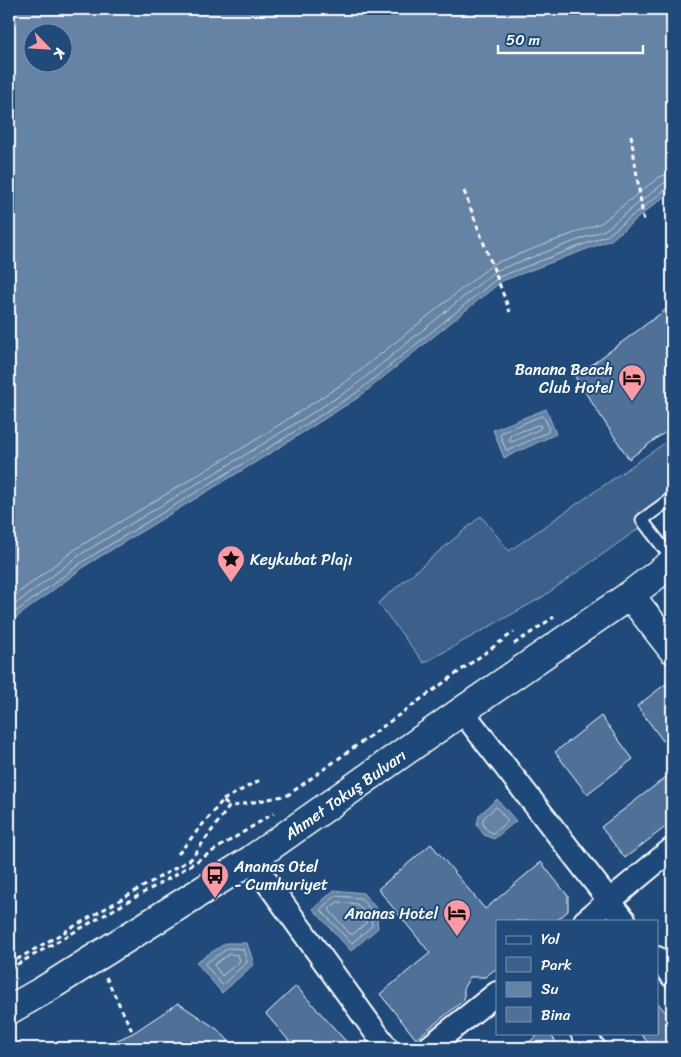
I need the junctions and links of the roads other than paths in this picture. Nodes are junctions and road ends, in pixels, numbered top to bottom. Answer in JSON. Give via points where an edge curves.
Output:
{"nodes":[{"id":1,"x":672,"y":498,"type":"edge"},
{"id":2,"x":672,"y":559,"type":"edge"},
{"id":3,"x":672,"y":563,"type":"edge"},
{"id":4,"x":630,"y":595,"type":"junction"},
{"id":5,"x":672,"y":649,"type":"edge"},
{"id":6,"x":462,"y":711,"type":"junction"},
{"id":7,"x":672,"y":849,"type":"edge"},
{"id":8,"x":251,"y":860,"type":"junction"},
{"id":9,"x":609,"y":902,"type":"junction"},
{"id":10,"x":587,"y":920,"type":"edge"},
{"id":11,"x":624,"y":920,"type":"edge"},
{"id":12,"x":658,"y":959,"type":"edge"},
{"id":13,"x":672,"y":976,"type":"edge"},
{"id":14,"x":496,"y":994,"type":"edge"},
{"id":15,"x":9,"y":1010,"type":"edge"},
{"id":16,"x":583,"y":1034,"type":"edge"},
{"id":17,"x":387,"y":1048,"type":"edge"},
{"id":18,"x":428,"y":1048,"type":"edge"},
{"id":19,"x":594,"y":1048,"type":"edge"}],
"edges":[{"from":1,"to":2,"type":"lane","via":[[642,520]]},
{"from":3,"to":4,"type":"main road","name":"Ahmet Tokuş Bulvarı"},
{"from":4,"to":5,"type":"main road"},
{"from":4,"to":6,"type":"main road","name":"Ahmet Tokuş Bulvarı"},
{"from":6,"to":8,"type":"main road","name":"Ahmet Tokuş Bulvarı"},
{"from":6,"to":9,"type":"street"},
{"from":7,"to":9,"type":"street"},
{"from":8,"to":15,"type":"main road","name":"Ahmet Tokuş Bulvarı"},
{"from":8,"to":17,"type":"street"},
{"from":9,"to":10,"type":"street"},
{"from":9,"to":11,"type":"street"},
{"from":12,"to":13,"type":"street"},
{"from":14,"to":18,"type":"street"},
{"from":16,"to":19,"type":"street"}]}
